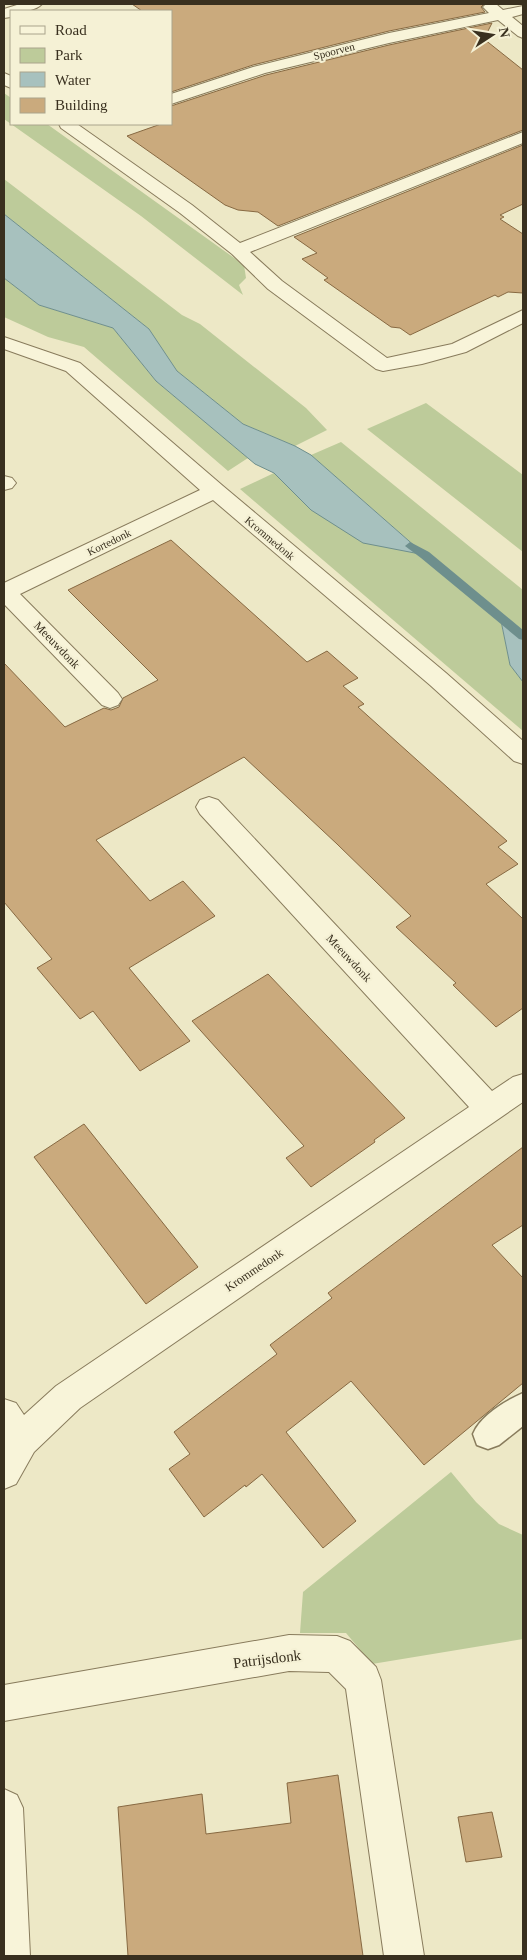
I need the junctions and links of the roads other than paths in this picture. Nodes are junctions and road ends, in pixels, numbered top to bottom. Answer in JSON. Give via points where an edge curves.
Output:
{"nodes":[{"id":1,"x":34,"y":4,"type":"edge"},
{"id":2,"x":494,"y":9,"type":"edge"},
{"id":3,"x":16,"y":10,"type":"edge"},
{"id":4,"x":523,"y":10,"type":"edge"},
{"id":5,"x":523,"y":33,"type":"edge"},
{"id":6,"x":172,"y":99,"type":"edge"},
{"id":7,"x":92,"y":125,"type":"edge"},
{"id":8,"x":72,"y":128,"type":"edge"},
{"id":9,"x":523,"y":137,"type":"edge"},
{"id":10,"x":238,"y":250,"type":"junction"},
{"id":11,"x":523,"y":316,"type":"edge"},
{"id":12,"x":4,"y":342,"type":"edge"},
{"id":13,"x":215,"y":491,"type":"junction"},
{"id":14,"x":4,"y":592,"type":"edge"},
{"id":15,"x":110,"y":699,"type":"dead end"},
{"id":16,"x":523,"y":754,"type":"edge"},
{"id":17,"x":208,"y":807,"type":"dead end"},
{"id":18,"x":523,"y":1086,"type":"edge"},
{"id":19,"x":490,"y":1109,"type":"junction"},
{"id":20,"x":523,"y":1408,"type":"edge"},
{"id":21,"x":13,"y":1427,"type":"edge"},
{"id":22,"x":488,"y":1434,"type":"dead end"},
{"id":23,"x":4,"y":1472,"type":"edge"},
{"id":24,"x":4,"y":1702,"type":"edge"},
{"id":25,"x":4,"y":1808,"type":"edge"},
{"id":26,"x":10,"y":1956,"type":"edge"},
{"id":27,"x":404,"y":1956,"type":"edge"}],
"edges":[{"from":1,"to":3,"type":"street"},
{"from":2,"to":4,"type":"street","name":"Spoorven"},
{"from":2,"to":5,"type":"street"},
{"from":2,"to":6,"type":"street","name":"Spoorven","via":[[259,70]]},
{"from":7,"to":8,"type":"street"},
{"from":8,"to":10,"type":"street"},
{"from":9,"to":10,"type":"street"},
{"from":10,"to":11,"type":"street","via":[[275,285],[383,365],[458,348]]},
{"from":12,"to":13,"type":"street","name":"Krommedonk","via":[[73,367]]},
{"from":13,"to":14,"type":"street","name":"Kortedonk"},
{"from":13,"to":16,"type":"street","name":"Krommedonk"},
{"from":14,"to":15,"type":"street","name":"Meeuwdonk"},
{"from":17,"to":19,"type":"street","name":"Meeuwdonk"},
{"from":18,"to":19,"type":"street","name":"Krommedonk"},
{"from":19,"to":21,"type":"street","name":"Krommedonk","via":[[68,1397]]},
{"from":20,"to":22,"type":"lane"},
{"from":21,"to":23,"type":"street","name":"Krommedonk"},
{"from":24,"to":27,"type":"street","name":"Patrijsdonk","via":[[289,1653],[337,1654],[363,1680]]},
{"from":25,"to":26,"type":"street"}]}
